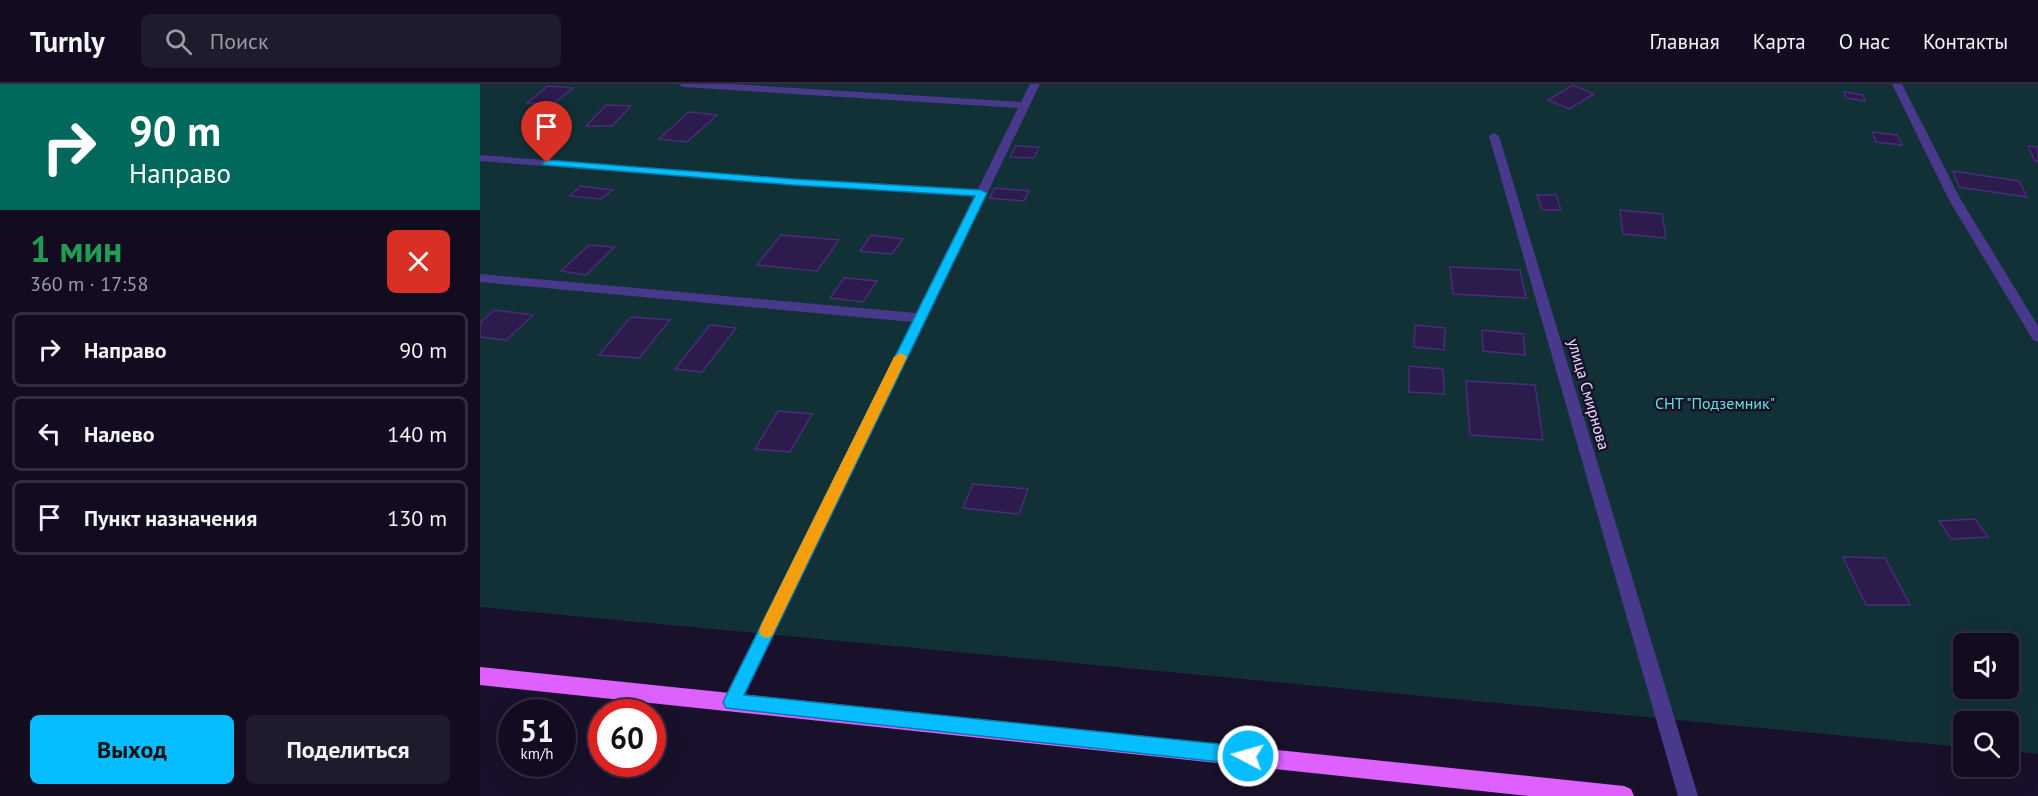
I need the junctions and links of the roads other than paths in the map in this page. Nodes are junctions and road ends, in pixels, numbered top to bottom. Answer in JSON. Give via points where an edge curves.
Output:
{"nodes":[{"id":1,"x":683,"y":84,"type":"edge"},
{"id":2,"x":1035,"y":84,"type":"edge"},
{"id":3,"x":1898,"y":84,"type":"edge"},
{"id":4,"x":1024,"y":105,"type":"junction"},
{"id":5,"x":1494,"y":136,"type":"dead end"},
{"id":6,"x":480,"y":158,"type":"edge"},
{"id":7,"x":981,"y":193,"type":"junction"},
{"id":8,"x":480,"y":278,"type":"edge"},
{"id":9,"x":920,"y":318,"type":"junction"},
{"id":10,"x":2038,"y":337,"type":"edge"},
{"id":11,"x":480,"y":676,"type":"edge"},
{"id":12,"x":732,"y":702,"type":"junction"},
{"id":13,"x":1624,"y":796,"type":"edge"},
{"id":14,"x":1688,"y":796,"type":"edge"}],
"edges":[{"from":1,"to":4,"type":"street"},
{"from":2,"to":4,"type":"street"},
{"from":3,"to":10,"type":"street","via":[[1955,200]]},
{"from":4,"to":7,"type":"street"},
{"from":5,"to":14,"type":"street","name":"улица Смирнова"},
{"from":6,"to":7,"type":"street"},
{"from":7,"to":9,"type":"street"},
{"from":8,"to":9,"type":"street"},
{"from":9,"to":12,"type":"street"},
{"from":11,"to":12,"type":"main road"},
{"from":12,"to":13,"type":"main road"}]}
